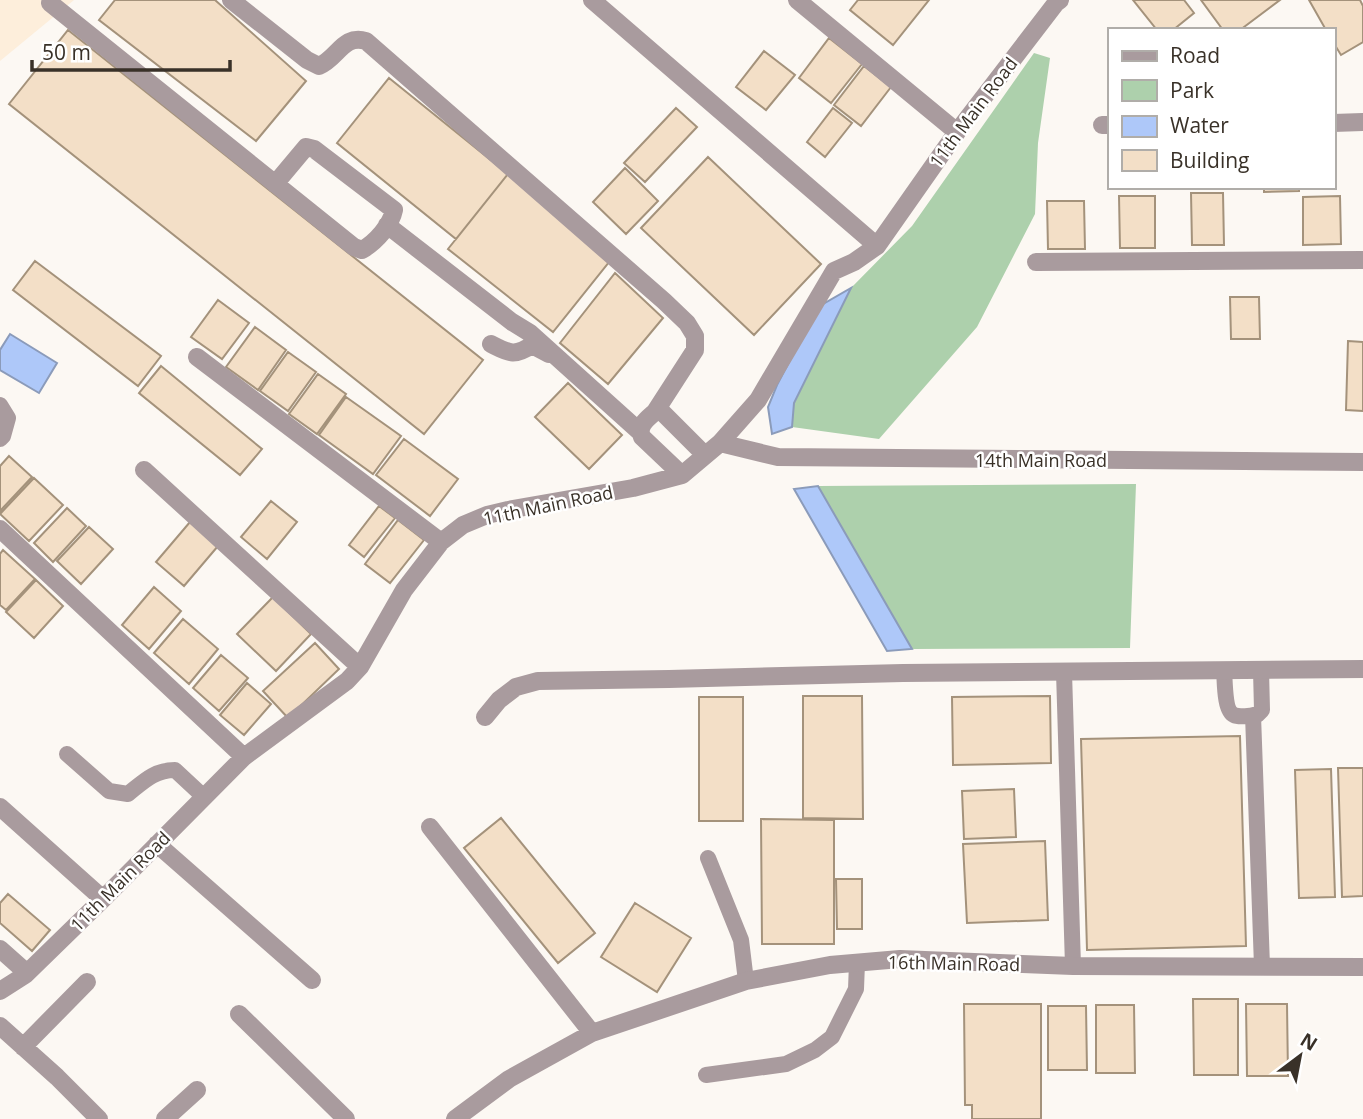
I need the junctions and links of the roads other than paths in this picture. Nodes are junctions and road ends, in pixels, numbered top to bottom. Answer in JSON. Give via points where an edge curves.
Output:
{"nodes":[{"id":1,"x":231,"y":0,"type":"edge"},
{"id":2,"x":592,"y":0,"type":"edge"},
{"id":3,"x":797,"y":0,"type":"edge"},
{"id":4,"x":1056,"y":1,"type":"edge"},
{"id":5,"x":50,"y":3,"type":"dead end"},
{"id":6,"x":1335,"y":122,"type":"edge"},
{"id":7,"x":1363,"y":122,"type":"edge"},
{"id":8,"x":957,"y":132,"type":"junction"},
{"id":9,"x":275,"y":184,"type":"junction"},
{"id":10,"x":387,"y":225,"type":"junction"},
{"id":11,"x":877,"y":246,"type":"junction"},
{"id":12,"x":1363,"y":260,"type":"edge"},
{"id":13,"x":1036,"y":262,"type":"dead end"},
{"id":14,"x":512,"y":323,"type":"junction"},
{"id":15,"x":524,"y":339,"type":"dead end"},
{"id":16,"x":491,"y":344,"type":"dead end"},
{"id":17,"x":197,"y":357,"type":"dead end"},
{"id":18,"x":561,"y":361,"type":"junction"},
{"id":19,"x":0,"y":405,"type":"edge"},
{"id":20,"x":655,"y":412,"type":"junction"},
{"id":21,"x":640,"y":432,"type":"junction"},
{"id":22,"x":0,"y":439,"type":"edge"},
{"id":23,"x":720,"y":443,"type":"junction"},
{"id":24,"x":705,"y":455,"type":"junction"},
{"id":25,"x":1363,"y":462,"type":"edge"},
{"id":26,"x":144,"y":470,"type":"dead end"},
{"id":27,"x":682,"y":475,"type":"junction"},
{"id":28,"x":0,"y":529,"type":"edge"},
{"id":29,"x":441,"y":542,"type":"junction"},
{"id":30,"x":360,"y":667,"type":"junction"},
{"id":31,"x":1363,"y":669,"type":"edge"},
{"id":32,"x":1224,"y":670,"type":"junction"},
{"id":33,"x":1261,"y":670,"type":"junction"},
{"id":34,"x":1064,"y":672,"type":"junction"},
{"id":35,"x":1253,"y":715,"type":"junction"},
{"id":36,"x":485,"y":717,"type":"dead end"},
{"id":37,"x":67,"y":754,"type":"dead end"},
{"id":38,"x":244,"y":757,"type":"junction"},
{"id":39,"x":204,"y":797,"type":"junction"},
{"id":40,"x":0,"y":807,"type":"edge"},
{"id":41,"x":430,"y":827,"type":"dead end"},
{"id":42,"x":157,"y":844,"type":"junction"},
{"id":43,"x":708,"y":858,"type":"dead end"},
{"id":44,"x":103,"y":899,"type":"junction"},
{"id":45,"x":0,"y":949,"type":"edge"},
{"id":46,"x":857,"y":963,"type":"junction"},
{"id":47,"x":1073,"y":966,"type":"junction"},
{"id":48,"x":1262,"y":966,"type":"junction"},
{"id":49,"x":1363,"y":967,"type":"edge"},
{"id":50,"x":27,"y":973,"type":"junction"},
{"id":51,"x":312,"y":980,"type":"dead end"},
{"id":52,"x":746,"y":981,"type":"junction"},
{"id":53,"x":87,"y":982,"type":"dead end"},
{"id":54,"x":0,"y":991,"type":"edge"},
{"id":55,"x":239,"y":1014,"type":"dead end"},
{"id":56,"x":0,"y":1026,"type":"edge"},
{"id":57,"x":592,"y":1033,"type":"junction"},
{"id":58,"x":23,"y":1046,"type":"junction"},
{"id":59,"x":706,"y":1075,"type":"dead end"},
{"id":60,"x":197,"y":1090,"type":"dead end"},
{"id":61,"x":99,"y":1119,"type":"edge"},
{"id":62,"x":164,"y":1119,"type":"edge"},
{"id":63,"x":346,"y":1119,"type":"edge"},
{"id":64,"x":455,"y":1119,"type":"edge"}],
"edges":[{"from":1,"to":20,"type":"street","via":[[319,66],[350,40],[366,41],[687,323],[695,336],[695,350]]},
{"from":2,"to":11,"type":"street"},
{"from":3,"to":8,"type":"street"},
{"from":4,"to":8,"type":"street","name":"11th Main Road"},
{"from":5,"to":9,"type":"street"},
{"from":6,"to":7,"type":"street"},
{"from":8,"to":11,"type":"street","name":"11th Main Road"},
{"from":9,"to":10,"type":"street","via":[[362,250]]},
{"from":9,"to":10,"type":"street","via":[[306,147],[314,149],[394,210]]},
{"from":10,"to":14,"type":"street"},
{"from":11,"to":23,"type":"street","name":"11th Main Road","via":[[834,271],[758,400]]},
{"from":12,"to":13,"type":"street"},
{"from":14,"to":15,"type":"street"},
{"from":14,"to":18,"type":"street"},
{"from":16,"to":18,"type":"street","via":[[514,353],[532,345]]},
{"from":17,"to":29,"type":"street"},
{"from":18,"to":21,"type":"street"},
{"from":19,"to":22,"type":"lane","via":[[8,418]]},
{"from":20,"to":21,"type":"street"},
{"from":20,"to":24,"type":"street","via":[[662,412]]},
{"from":21,"to":27,"type":"street"},
{"from":23,"to":24,"type":"street","name":"11th Main Road"},
{"from":23,"to":25,"type":"street","name":"14th Main Road","via":[[808,458]]},
{"from":24,"to":27,"type":"street","name":"11th Main Road"},
{"from":26,"to":30,"type":"street"},
{"from":27,"to":29,"type":"street","name":"11th Main Road","via":[[487,515],[463,525]]},
{"from":28,"to":38,"type":"street"},
{"from":29,"to":30,"type":"street","name":"11th Main Road","via":[[404,590]]},
{"from":30,"to":38,"type":"street","name":"11th Main Road"},
{"from":31,"to":33,"type":"street"},
{"from":32,"to":33,"type":"street"},
{"from":32,"to":34,"type":"street"},
{"from":32,"to":35,"type":"lane","via":[[1229,713]]},
{"from":33,"to":35,"type":"lane","via":[[1262,710]]},
{"from":34,"to":36,"type":"street","via":[[538,681],[516,687]]},
{"from":34,"to":47,"type":"lane"},
{"from":35,"to":48,"type":"lane"},
{"from":37,"to":39,"type":"lane","via":[[109,791],[128,794],[154,774],[175,770]]},
{"from":38,"to":39,"type":"street","name":"11th Main Road"},
{"from":39,"to":42,"type":"street","name":"11th Main Road"},
{"from":40,"to":44,"type":"street"},
{"from":41,"to":57,"type":"street"},
{"from":42,"to":44,"type":"street","name":"11th Main Road"},
{"from":42,"to":51,"type":"street"},
{"from":43,"to":52,"type":"lane","via":[[741,940]]},
{"from":44,"to":50,"type":"street","name":"11th Main Road"},
{"from":45,"to":50,"type":"street"},
{"from":46,"to":47,"type":"street","name":"16th Main Road","via":[[900,959]]},
{"from":46,"to":52,"type":"street","name":"16th Main Road"},
{"from":46,"to":59,"type":"lane","via":[[856,989],[832,1037],[815,1050],[786,1064]]},
{"from":47,"to":48,"type":"street","name":"16th Main Road"},
{"from":48,"to":49,"type":"street","name":"16th Main Road"},
{"from":50,"to":54,"type":"street","name":"11th Main Road"},
{"from":52,"to":57,"type":"street","name":"16th Main Road"},
{"from":53,"to":58,"type":"street"},
{"from":55,"to":63,"type":"street"},
{"from":56,"to":58,"type":"street"},
{"from":57,"to":64,"type":"street","name":"16th Main Road","via":[[509,1079]]},
{"from":58,"to":61,"type":"street"},
{"from":60,"to":62,"type":"street"}]}
